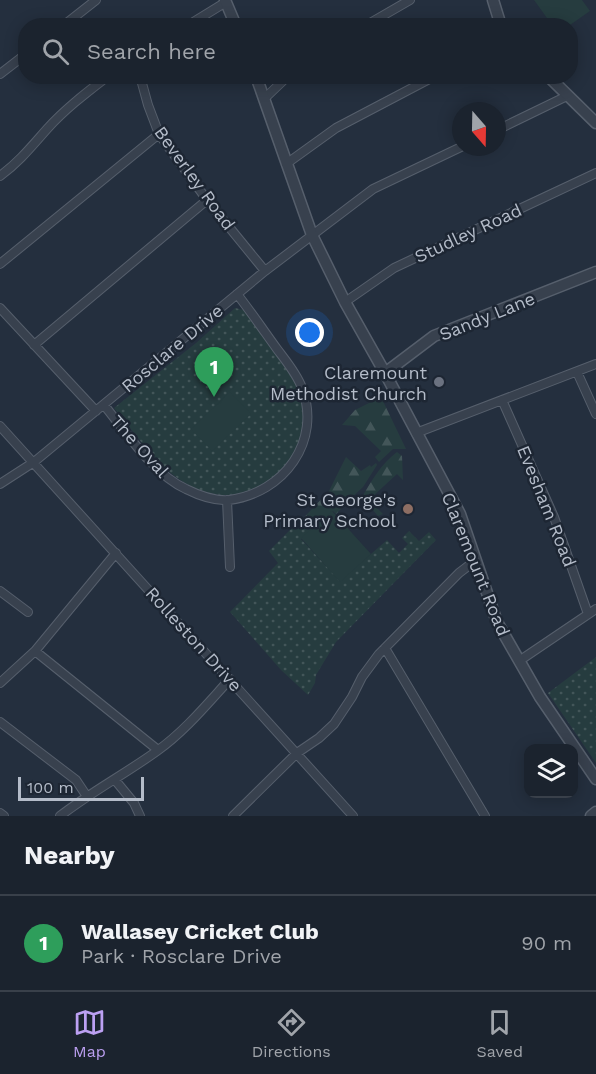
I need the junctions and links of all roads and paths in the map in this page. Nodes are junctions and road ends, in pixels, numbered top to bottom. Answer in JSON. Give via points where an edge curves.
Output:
{"nodes":[{"id":1,"x":96,"y":0,"type":"edge"},
{"id":2,"x":410,"y":0,"type":"edge"},
{"id":3,"x":493,"y":0,"type":"edge"},
{"id":4,"x":226,"y":1,"type":"edge"},
{"id":5,"x":73,"y":18,"type":"edge"},
{"id":6,"x":199,"y":18,"type":"edge"},
{"id":7,"x":233,"y":18,"type":"edge"},
{"id":8,"x":379,"y":18,"type":"edge"},
{"id":9,"x":499,"y":18,"type":"edge"},
{"id":10,"x":18,"y":60,"type":"edge"},
{"id":11,"x":0,"y":74,"type":"edge"},
{"id":12,"x":98,"y":84,"type":"edge"},
{"id":13,"x":142,"y":84,"type":"edge"},
{"id":14,"x":259,"y":84,"type":"edge"},
{"id":15,"x":280,"y":84,"type":"edge"},
{"id":16,"x":420,"y":84,"type":"edge"},
{"id":17,"x":556,"y":84,"type":"edge"},
{"id":18,"x":567,"y":96,"type":"junction"},
{"id":19,"x":265,"y":98,"type":"junction"},
{"id":20,"x":596,"y":123,"type":"edge"},
{"id":21,"x":506,"y":126,"type":"edge"},
{"id":22,"x":159,"y":134,"type":"junction"},
{"id":23,"x":452,"y":151,"type":"edge"},
{"id":24,"x":286,"y":164,"type":"junction"},
{"id":25,"x":596,"y":173,"type":"edge"},
{"id":26,"x":0,"y":177,"type":"edge"},
{"id":27,"x":207,"y":200,"type":"junction"},
{"id":28,"x":312,"y":235,"type":"junction"},
{"id":29,"x":0,"y":264,"type":"edge"},
{"id":30,"x":265,"y":271,"type":"junction"},
{"id":31,"x":596,"y":272,"type":"edge"},
{"id":32,"x":237,"y":294,"type":"junction"},
{"id":33,"x":345,"y":302,"type":"junction"},
{"id":34,"x":0,"y":308,"type":"edge"},
{"id":35,"x":34,"y":345,"type":"junction"},
{"id":36,"x":596,"y":364,"type":"edge"},
{"id":37,"x":577,"y":372,"type":"junction"},
{"id":38,"x":385,"y":373,"type":"junction"},
{"id":39,"x":502,"y":400,"type":"junction"},
{"id":40,"x":104,"y":405,"type":"junction"},
{"id":41,"x":96,"y":411,"type":"junction"},
{"id":42,"x":596,"y":414,"type":"edge"},
{"id":43,"x":0,"y":426,"type":"edge"},
{"id":44,"x":416,"y":433,"type":"junction"},
{"id":45,"x":34,"y":462,"type":"junction"},
{"id":46,"x":0,"y":484,"type":"edge"},
{"id":47,"x":227,"y":500,"type":"junction"},
{"id":48,"x":116,"y":553,"type":"junction"},
{"id":49,"x":476,"y":560,"type":"junction"},
{"id":50,"x":230,"y":567,"type":"dead end"},
{"id":51,"x":0,"y":591,"type":"edge"},
{"id":52,"x":28,"y":612,"type":"dead end"},
{"id":53,"x":592,"y":612,"type":"edge"},
{"id":54,"x":385,"y":648,"type":"junction"},
{"id":55,"x":35,"y":651,"type":"junction"},
{"id":56,"x":519,"y":662,"type":"junction"},
{"id":57,"x":230,"y":679,"type":"junction"},
{"id":58,"x":0,"y":683,"type":"edge"},
{"id":59,"x":0,"y":722,"type":"edge"},
{"id":60,"x":158,"y":750,"type":"junction"},
{"id":61,"x":297,"y":753,"type":"junction"},
{"id":62,"x":596,"y":779,"type":"edge"},
{"id":63,"x":116,"y":780,"type":"junction"},
{"id":64,"x":86,"y":795,"type":"junction"},
{"id":65,"x":596,"y":812,"type":"edge"},
{"id":66,"x":0,"y":813,"type":"edge"},
{"id":67,"x":4,"y":816,"type":"edge"},
{"id":68,"x":60,"y":816,"type":"edge"},
{"id":69,"x":140,"y":816,"type":"edge"},
{"id":70,"x":233,"y":816,"type":"edge"},
{"id":71,"x":353,"y":816,"type":"edge"},
{"id":72,"x":485,"y":816,"type":"edge"},
{"id":73,"x":591,"y":816,"type":"edge"}],
"edges":[{"from":1,"to":5,"type":"street"},
{"from":2,"to":8,"type":"street"},
{"from":3,"to":9,"type":"street"},
{"from":4,"to":6,"type":"street"},
{"from":4,"to":7,"type":"street"},
{"from":10,"to":11,"type":"street"},
{"from":12,"to":26,"type":"street","via":[[73,103],[30,151]]},
{"from":13,"to":22,"type":"street","name":"Beverley Road"},
{"from":14,"to":19,"type":"street","name":"Claremount Road"},
{"from":15,"to":19,"type":"street"},
{"from":16,"to":24,"type":"street","via":[[336,128]]},
{"from":17,"to":18,"type":"street"},
{"from":18,"to":20,"type":"street"},
{"from":18,"to":21,"type":"street"},
{"from":19,"to":24,"type":"street","name":"Claremount Road"},
{"from":22,"to":27,"type":"street","name":"Beverley Road"},
{"from":22,"to":29,"type":"street"},
{"from":23,"to":28,"type":"street","name":"Rosclare Drive","via":[[373,189]]},
{"from":24,"to":28,"type":"street","name":"Claremount Road"},
{"from":25,"to":33,"type":"street","name":"Studley Road","via":[[394,268]]},
{"from":27,"to":30,"type":"street","name":"Beverley Road"},
{"from":27,"to":35,"type":"street"},
{"from":28,"to":30,"type":"street","name":"Rosclare Drive"},
{"from":28,"to":33,"type":"street","name":"Claremount Road"},
{"from":30,"to":32,"type":"street","name":"Rosclare Drive"},
{"from":31,"to":38,"type":"street","name":"Sandy Lane","via":[[434,336]]},
{"from":32,"to":40,"type":"street","name":"Rosclare Drive"},
{"from":32,"to":47,"type":"street","name":"The Oval","via":[[292,369],[302,387],[308,412],[306,434],[289,471],[268,488]]},
{"from":33,"to":38,"type":"street","name":"Claremount Road"},
{"from":34,"to":35,"type":"street"},
{"from":35,"to":41,"type":"street"},
{"from":36,"to":37,"type":"street"},
{"from":37,"to":39,"type":"street"},
{"from":37,"to":42,"type":"street"},
{"from":38,"to":44,"type":"street","name":"Claremount Road"},
{"from":39,"to":44,"type":"street"},
{"from":39,"to":53,"type":"street","name":"Evesham Road"},
{"from":40,"to":41,"type":"street","name":"Rosclare Drive"},
{"from":40,"to":47,"type":"street","name":"The Oval","via":[[164,477],[206,497]]},
{"from":41,"to":45,"type":"street","name":"Rosclare Drive"},
{"from":43,"to":45,"type":"street","name":"Rolleston Drive"},
{"from":44,"to":49,"type":"street","name":"Claremount Road","via":[[460,514]]},
{"from":45,"to":46,"type":"street","name":"Rosclare Drive"},
{"from":45,"to":48,"type":"street","name":"Rolleston Drive"},
{"from":47,"to":50,"type":"street"},
{"from":48,"to":55,"type":"street"},
{"from":48,"to":57,"type":"street","name":"Rolleston Drive"},
{"from":49,"to":54,"type":"street"},
{"from":49,"to":56,"type":"street","name":"Claremount Road","via":[[497,622]]},
{"from":51,"to":52,"type":"street"},
{"from":53,"to":56,"type":"street"},
{"from":54,"to":61,"type":"street","via":[[334,724]]},
{"from":54,"to":72,"type":"street"},
{"from":55,"to":58,"type":"street"},
{"from":55,"to":60,"type":"street"},
{"from":56,"to":62,"type":"street","name":"Claremount Road"},
{"from":57,"to":60,"type":"street","via":[[183,730]]},
{"from":57,"to":61,"type":"street","name":"Rolleston Drive"},
{"from":59,"to":64,"type":"street","via":[[76,780]]},
{"from":60,"to":63,"type":"street"},
{"from":61,"to":70,"type":"street"},
{"from":61,"to":71,"type":"street","name":"Rolleston Drive"},
{"from":63,"to":64,"type":"street"},
{"from":63,"to":69,"type":"street"},
{"from":64,"to":68,"type":"street"},
{"from":65,"to":73,"type":"street"},
{"from":66,"to":67,"type":"street"}]}
